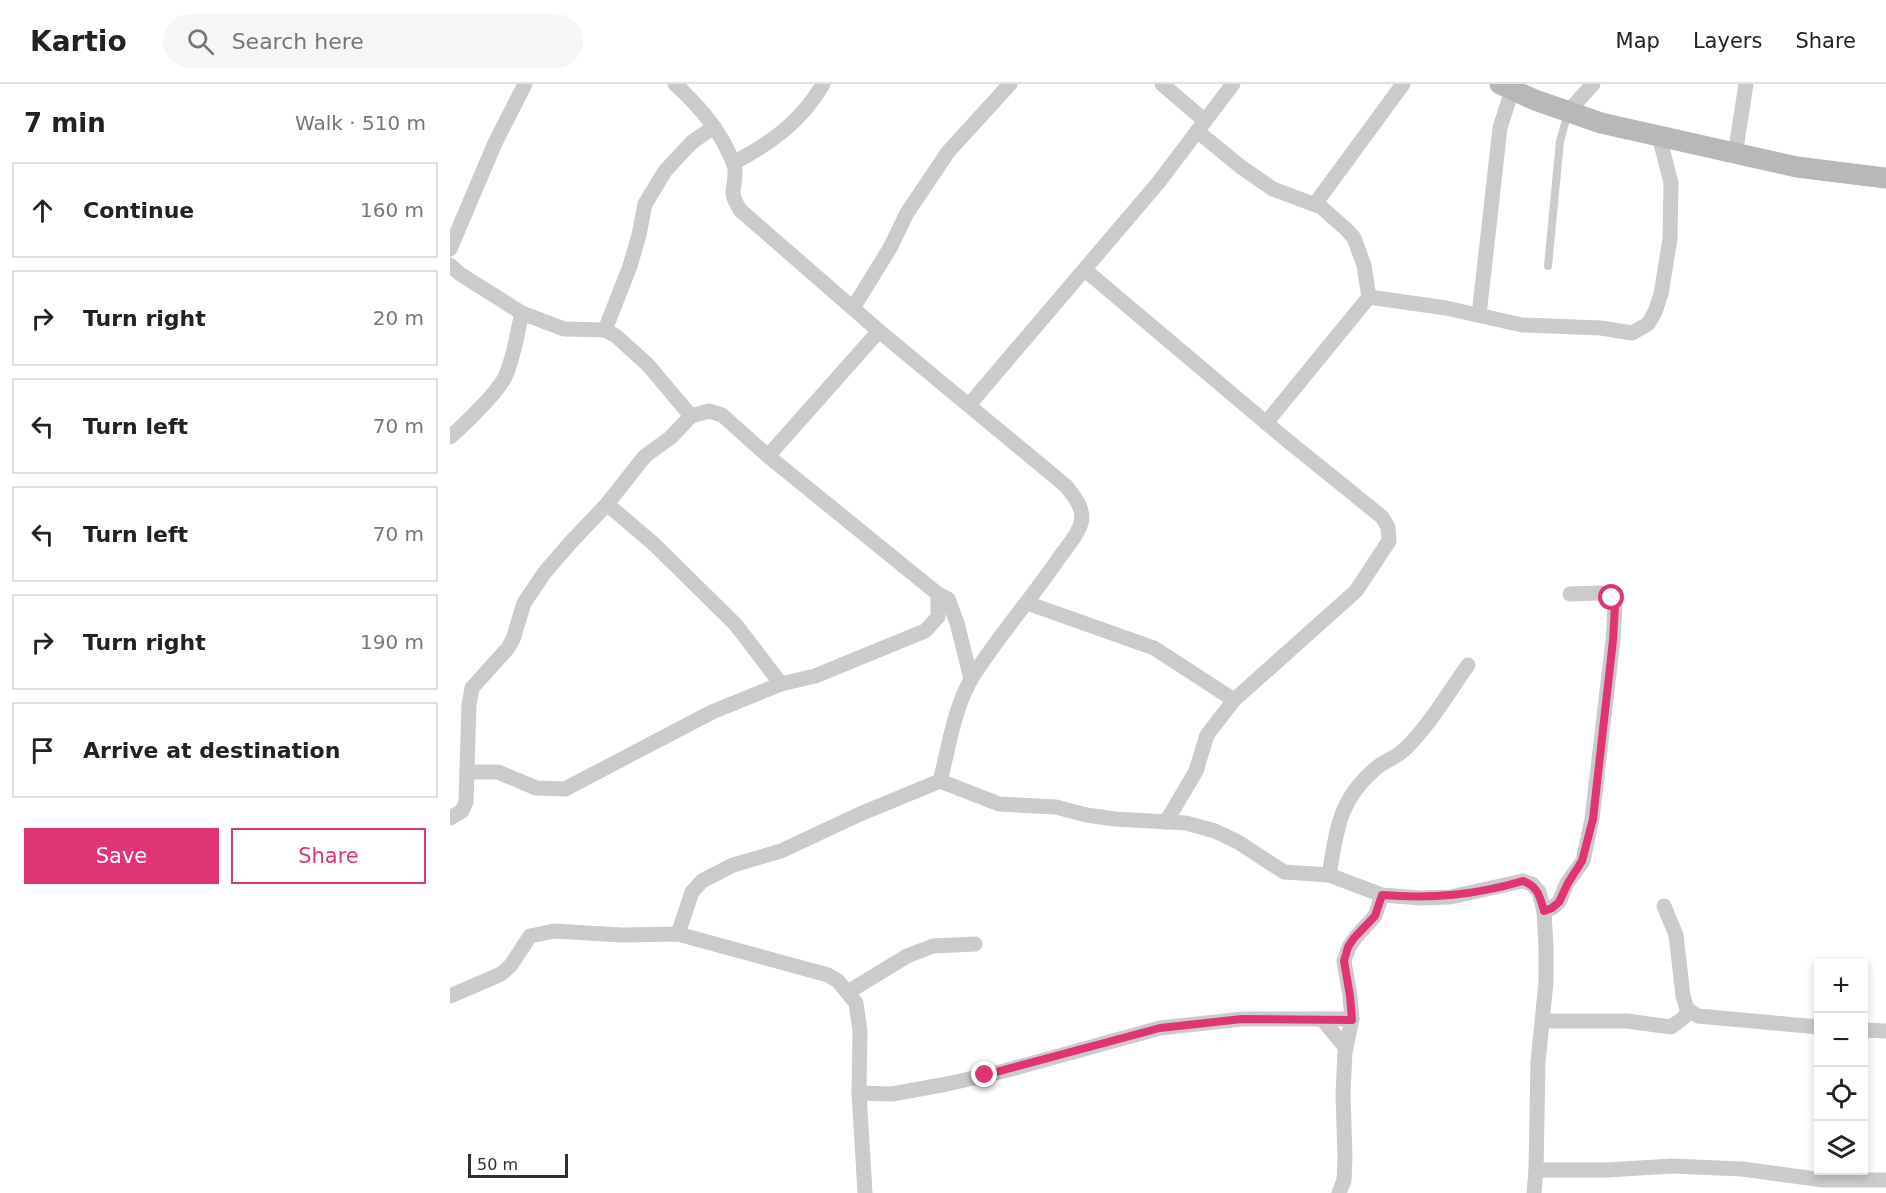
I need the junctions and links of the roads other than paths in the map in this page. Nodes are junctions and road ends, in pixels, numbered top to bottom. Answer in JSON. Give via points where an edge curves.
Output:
{"nodes":[{"id":1,"x":525,"y":84,"type":"edge"},
{"id":2,"x":675,"y":84,"type":"edge"},
{"id":3,"x":824,"y":84,"type":"edge"},
{"id":4,"x":1010,"y":84,"type":"edge"},
{"id":5,"x":1162,"y":84,"type":"edge"},
{"id":6,"x":1233,"y":84,"type":"edge"},
{"id":7,"x":1403,"y":84,"type":"edge"},
{"id":8,"x":1593,"y":84,"type":"edge"},
{"id":9,"x":1746,"y":84,"type":"edge"},
{"id":10,"x":1506,"y":87,"type":"edge"},
{"id":11,"x":1568,"y":112,"type":"junction"},
{"id":12,"x":1200,"y":125,"type":"junction"},
{"id":13,"x":714,"y":127,"type":"junction"},
{"id":14,"x":1659,"y":136,"type":"junction"},
{"id":15,"x":1735,"y":154,"type":"junction"},
{"id":16,"x":733,"y":163,"type":"junction"},
{"id":17,"x":1886,"y":178,"type":"edge"},
{"id":18,"x":1315,"y":204,"type":"junction"},
{"id":19,"x":450,"y":249,"type":"edge"},
{"id":20,"x":450,"y":266,"type":"edge"},
{"id":21,"x":1548,"y":266,"type":"dead end"},
{"id":22,"x":1085,"y":270,"type":"junction"},
{"id":23,"x":1369,"y":297,"type":"junction"},
{"id":24,"x":853,"y":308,"type":"junction"},
{"id":25,"x":522,"y":313,"type":"junction"},
{"id":26,"x":1479,"y":315,"type":"junction"},
{"id":27,"x":606,"y":330,"type":"junction"},
{"id":28,"x":879,"y":331,"type":"junction"},
{"id":29,"x":969,"y":405,"type":"junction"},
{"id":30,"x":691,"y":416,"type":"junction"},
{"id":31,"x":1266,"y":423,"type":"junction"},
{"id":32,"x":450,"y":437,"type":"edge"},
{"id":33,"x":768,"y":456,"type":"junction"},
{"id":34,"x":607,"y":504,"type":"junction"},
{"id":35,"x":938,"y":594,"type":"junction"},
{"id":36,"x":1570,"y":594,"type":"dead end"},
{"id":37,"x":1027,"y":603,"type":"junction"},
{"id":38,"x":1468,"y":665,"type":"dead end"},
{"id":39,"x":971,"y":679,"type":"junction"},
{"id":40,"x":781,"y":684,"type":"junction"},
{"id":41,"x":1234,"y":700,"type":"junction"},
{"id":42,"x":467,"y":772,"type":"junction"},
{"id":43,"x":940,"y":781,"type":"junction"},
{"id":44,"x":450,"y":818,"type":"edge"},
{"id":45,"x":1166,"y":822,"type":"junction"},
{"id":46,"x":1329,"y":875,"type":"junction"},
{"id":47,"x":1382,"y":895,"type":"junction"},
{"id":48,"x":1664,"y":906,"type":"dead end"},
{"id":49,"x":1544,"y":911,"type":"junction"},
{"id":50,"x":678,"y":934,"type":"junction"},
{"id":51,"x":975,"y":944,"type":"dead end"},
{"id":52,"x":848,"y":992,"type":"junction"},
{"id":53,"x":450,"y":996,"type":"edge"},
{"id":54,"x":1690,"y":1011,"type":"junction"},
{"id":55,"x":1322,"y":1019,"type":"junction"},
{"id":56,"x":1352,"y":1020,"type":"junction"},
{"id":57,"x":1543,"y":1021,"type":"junction"},
{"id":58,"x":1814,"y":1027,"type":"edge"},
{"id":59,"x":1868,"y":1030,"type":"edge"},
{"id":60,"x":1886,"y":1031,"type":"edge"},
{"id":61,"x":1346,"y":1048,"type":"junction"},
{"id":62,"x":858,"y":1093,"type":"junction"},
{"id":63,"x":1536,"y":1170,"type":"junction"},
{"id":64,"x":1886,"y":1180,"type":"edge"},
{"id":65,"x":865,"y":1193,"type":"edge"},
{"id":66,"x":1339,"y":1193,"type":"edge"},
{"id":67,"x":1534,"y":1193,"type":"edge"}],
"edges":[{"from":1,"to":19,"type":"street"},
{"from":2,"to":13,"type":"street"},
{"from":3,"to":16,"type":"street","via":[[779,136]]},
{"from":4,"to":24,"type":"street","via":[[948,152]]},
{"from":5,"to":12,"type":"street"},
{"from":6,"to":12,"type":"street"},
{"from":7,"to":18,"type":"street"},
{"from":8,"to":11,"type":"street"},
{"from":9,"to":15,"type":"street"},
{"from":10,"to":11,"type":"street"},
{"from":10,"to":26,"type":"street"},
{"from":11,"to":14,"type":"street"},
{"from":11,"to":21,"type":"lane","via":[[1560,141]]},
{"from":12,"to":18,"type":"street","via":[[1241,167],[1273,189]]},
{"from":12,"to":22,"type":"street","via":[[1158,183]]},
{"from":13,"to":16,"type":"street"},
{"from":13,"to":27,"type":"street","via":[[692,142],[665,171],[645,204],[630,266]]},
{"from":14,"to":15,"type":"street"},
{"from":14,"to":26,"type":"street","via":[[1671,183],[1670,239],[1661,294],[1648,324],[1632,333],[1522,325]]},
{"from":15,"to":17,"type":"street","via":[[1797,167]]},
{"from":16,"to":24,"type":"street","via":[[731,190],[740,210]]},
{"from":18,"to":23,"type":"street","via":[[1354,238],[1364,265]]},
{"from":20,"to":25,"type":"street"},
{"from":22,"to":29,"type":"street"},
{"from":22,"to":31,"type":"street"},
{"from":23,"to":26,"type":"street"},
{"from":23,"to":31,"type":"street"},
{"from":24,"to":28,"type":"street"},
{"from":25,"to":27,"type":"street","via":[[564,329]]},
{"from":25,"to":32,"type":"street","via":[[502,382]]},
{"from":27,"to":30,"type":"street","via":[[648,365]]},
{"from":28,"to":29,"type":"street"},
{"from":28,"to":33,"type":"street"},
{"from":29,"to":37,"type":"street","via":[[1066,486],[1080,510],[1081,523],[1076,532]]},
{"from":30,"to":33,"type":"street","via":[[709,411],[722,415]]},
{"from":30,"to":34,"type":"street","via":[[645,456]]},
{"from":31,"to":41,"type":"street","via":[[1382,517],[1390,534],[1381,555],[1356,591]]},
{"from":33,"to":35,"type":"street"},
{"from":34,"to":40,"type":"street","via":[[736,625]]},
{"from":34,"to":42,"type":"street","via":[[545,572],[524,603],[508,648],[472,688]]},
{"from":35,"to":39,"type":"street","via":[[948,599]]},
{"from":35,"to":40,"type":"street","via":[[938,617],[926,631],[815,676]]},
{"from":36,"to":49,"type":"street","via":[[1600,593],[1612,598],[1613,640],[1593,819],[1584,856],[1559,902]]},
{"from":37,"to":39,"type":"street"},
{"from":37,"to":41,"type":"street","via":[[1154,648]]},
{"from":38,"to":46,"type":"street","via":[[1404,751],[1359,783],[1344,806]]},
{"from":39,"to":43,"type":"street","via":[[958,710]]},
{"from":40,"to":42,"type":"street","via":[[712,712],[565,789],[536,789],[498,772]]},
{"from":41,"to":45,"type":"street","via":[[1207,735],[1196,771]]},
{"from":42,"to":44,"type":"street","via":[[466,802],[462,811]]},
{"from":43,"to":45,"type":"street","via":[[999,804],[1056,807],[1115,819]]},
{"from":43,"to":50,"type":"street","via":[[781,851],[733,865],[702,880],[692,892]]},
{"from":45,"to":46,"type":"street","via":[[1215,831],[1284,872]]},
{"from":46,"to":47,"type":"street"},
{"from":47,"to":49,"type":"street","via":[[1450,897],[1523,881],[1539,892]]},
{"from":47,"to":56,"type":"street","via":[[1375,916],[1354,938],[1344,961]]},
{"from":48,"to":54,"type":"street","via":[[1676,935],[1683,996]]},
{"from":49,"to":57,"type":"street"},
{"from":50,"to":52,"type":"street","via":[[828,975]]},
{"from":50,"to":53,"type":"street","via":[[540,933],[530,936],[501,974]]},
{"from":51,"to":52,"type":"street","via":[[933,946],[907,956]]},
{"from":52,"to":62,"type":"street","via":[[856,1003],[860,1031]]},
{"from":54,"to":57,"type":"street","via":[[1671,1027],[1627,1021]]},
{"from":54,"to":58,"type":"street","via":[[1698,1016]]},
{"from":55,"to":56,"type":"street"},
{"from":55,"to":61,"type":"street"},
{"from":55,"to":62,"type":"street","via":[[1242,1019],[1160,1028],[947,1084],[892,1094]]},
{"from":56,"to":61,"type":"street"},
{"from":57,"to":63,"type":"street"},
{"from":59,"to":60,"type":"street"},
{"from":61,"to":66,"type":"street","via":[[1344,1180]]},
{"from":62,"to":65,"type":"street"},
{"from":63,"to":64,"type":"street","via":[[1672,1166],[1742,1169],[1823,1180]]},
{"from":63,"to":67,"type":"street"}]}
